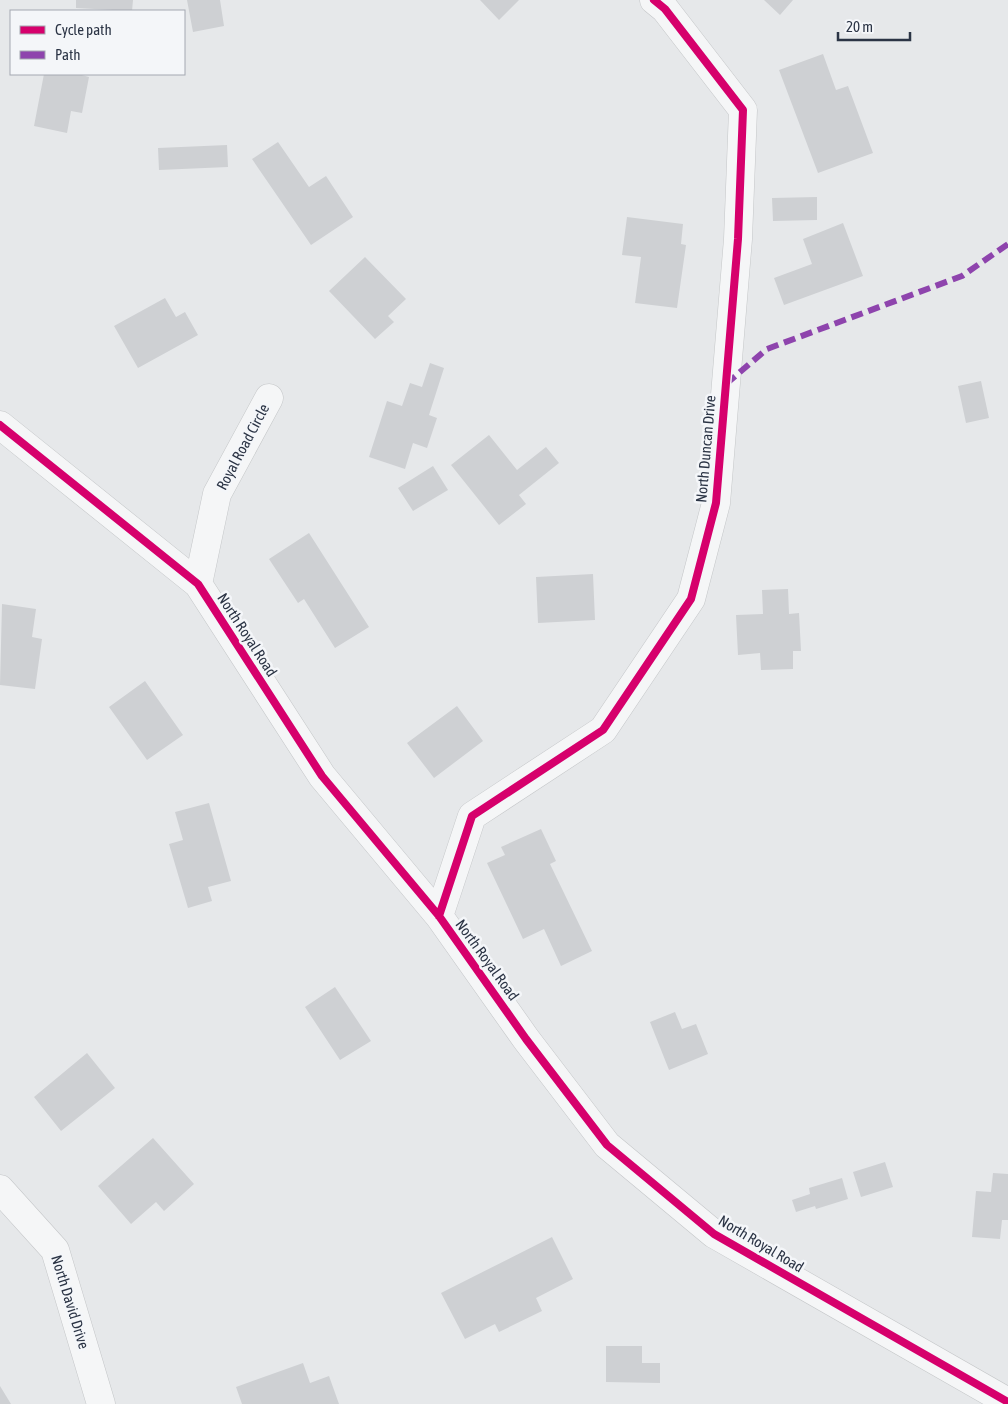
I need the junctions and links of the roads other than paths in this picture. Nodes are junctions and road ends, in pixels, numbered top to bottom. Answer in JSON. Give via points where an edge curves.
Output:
{"nodes":[{"id":1,"x":654,"y":0,"type":"edge"},
{"id":2,"x":269,"y":398,"type":"dead end"},
{"id":3,"x":0,"y":425,"type":"edge"},
{"id":4,"x":198,"y":584,"type":"junction"},
{"id":5,"x":439,"y":916,"type":"junction"},
{"id":6,"x":0,"y":1189,"type":"edge"},
{"id":7,"x":1008,"y":1402,"type":"edge"},
{"id":8,"x":101,"y":1404,"type":"edge"}],
"edges":[{"from":1,"to":5,"type":"street","name":"North Duncan Drive","via":[[665,8],[743,110],[738,239],[716,503],[691,599],[603,730],[472,816]]},
{"from":2,"to":4,"type":"street","name":"Royal Road Circle","via":[[217,494]]},
{"from":3,"to":4,"type":"street","name":"North Royal Road"},
{"from":4,"to":5,"type":"street","name":"North Royal Road","via":[[322,776]]},
{"from":5,"to":7,"type":"street","name":"North Royal Road","via":[[526,1039],[607,1145],[714,1234]]},
{"from":6,"to":8,"type":"street","name":"North David Drive","via":[[54,1250]]}]}
